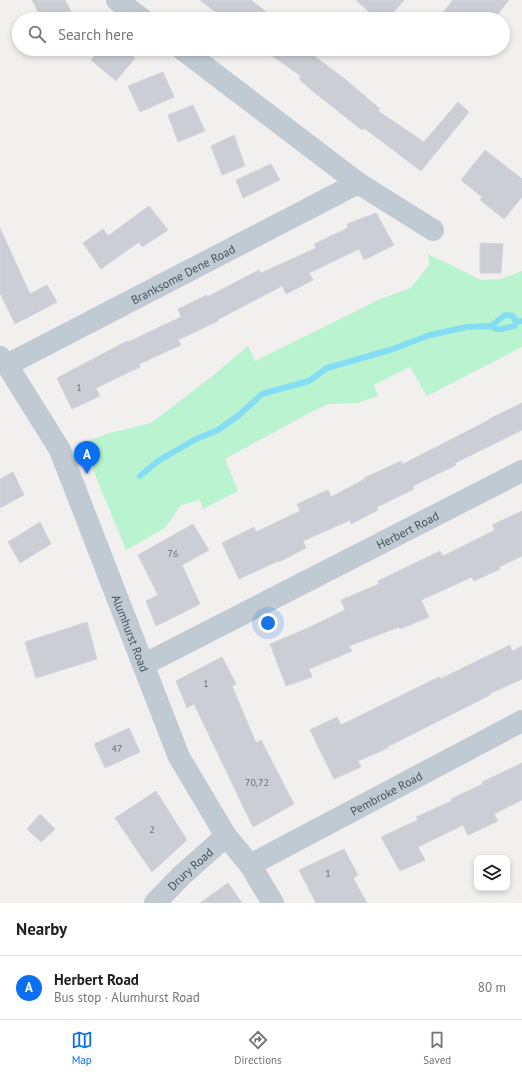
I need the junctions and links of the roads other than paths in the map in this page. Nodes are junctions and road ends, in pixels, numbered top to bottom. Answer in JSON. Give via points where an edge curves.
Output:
{"nodes":[{"id":1,"x":117,"y":0,"type":"edge"},
{"id":2,"x":133,"y":12,"type":"edge"},
{"id":3,"x":191,"y":56,"type":"edge"},
{"id":4,"x":358,"y":183,"type":"junction"},
{"id":5,"x":433,"y":230,"type":"dead end"},
{"id":6,"x":3,"y":361,"type":"edge"},
{"id":7,"x":522,"y":471,"type":"edge"},
{"id":8,"x":143,"y":665,"type":"junction"},
{"id":9,"x":522,"y":721,"type":"edge"},
{"id":10,"x":226,"y":836,"type":"junction"},
{"id":11,"x":250,"y":865,"type":"junction"},
{"id":12,"x":155,"y":903,"type":"edge"},
{"id":13,"x":273,"y":903,"type":"edge"}],
"edges":[{"from":1,"to":2,"type":"street"},
{"from":3,"to":4,"type":"street"},
{"from":4,"to":5,"type":"street"},
{"from":4,"to":6,"type":"street","name":"Branksome Dene Road"},
{"from":6,"to":8,"type":"street","name":"Alumhurst Road","via":[[60,450]]},
{"from":7,"to":8,"type":"street","name":"Herbert Road"},
{"from":8,"to":10,"type":"street","name":"Alumhurst Road","via":[[179,757]]},
{"from":9,"to":11,"type":"street","name":"Pembroke Road"},
{"from":10,"to":11,"type":"street","name":"Alumhurst Road"},
{"from":10,"to":12,"type":"street","name":"Drury Road"},
{"from":11,"to":13,"type":"street","name":"Alumhurst Road"}]}
